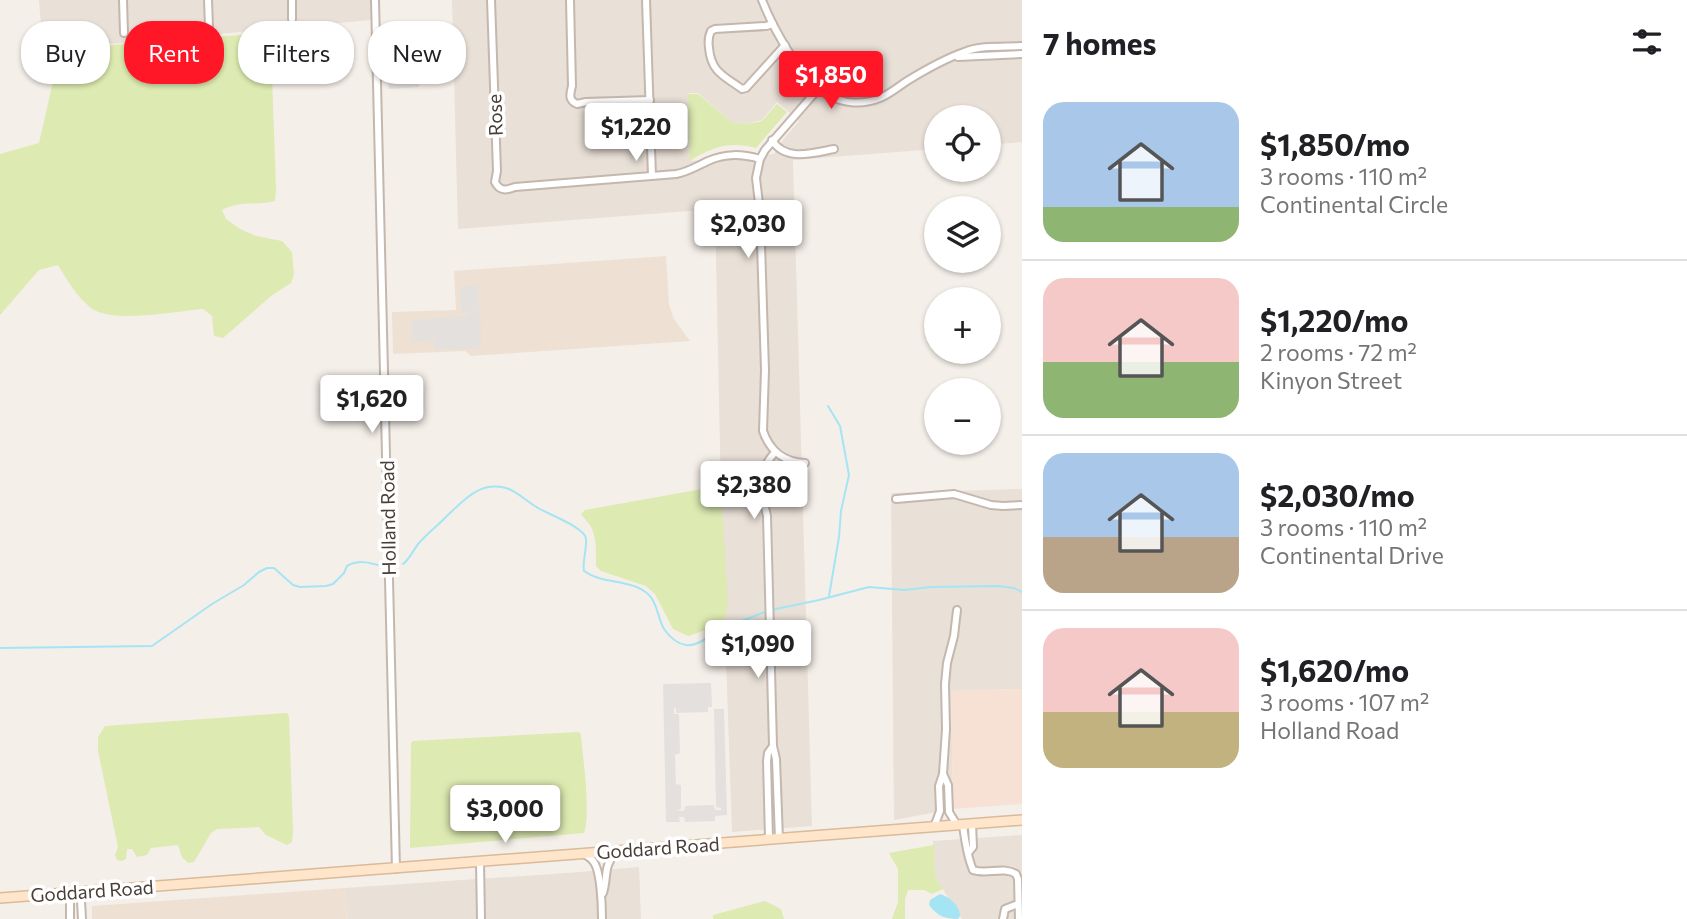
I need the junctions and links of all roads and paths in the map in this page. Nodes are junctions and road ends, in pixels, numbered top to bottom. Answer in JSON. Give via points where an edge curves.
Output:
{"nodes":[{"id":1,"x":123,"y":0,"type":"edge"},
{"id":2,"x":208,"y":0,"type":"edge"},
{"id":3,"x":292,"y":0,"type":"edge"},
{"id":4,"x":375,"y":0,"type":"edge"},
{"id":5,"x":491,"y":0,"type":"edge"},
{"id":6,"x":570,"y":0,"type":"edge"},
{"id":7,"x":646,"y":0,"type":"edge"},
{"id":8,"x":762,"y":0,"type":"edge"},
{"id":9,"x":292,"y":19,"type":"dead end"},
{"id":10,"x":209,"y":21,"type":"edge"},
{"id":11,"x":773,"y":24,"type":"junction"},
{"id":12,"x":124,"y":33,"type":"dead end"},
{"id":13,"x":785,"y":45,"type":"junction"},
{"id":14,"x":1022,"y":46,"type":"edge"},
{"id":15,"x":1022,"y":54,"type":"edge"},
{"id":16,"x":953,"y":57,"type":"junction"},
{"id":17,"x":819,"y":88,"type":"junction"},
{"id":18,"x":650,"y":100,"type":"junction"},
{"id":19,"x":772,"y":140,"type":"junction"},
{"id":20,"x":834,"y":149,"type":"dead end"},
{"id":21,"x":760,"y":159,"type":"junction"},
{"id":22,"x":652,"y":176,"type":"junction"},
{"id":23,"x":775,"y":452,"type":"junction"},
{"id":24,"x":805,"y":463,"type":"dead end"},
{"id":25,"x":896,"y":499,"type":"dead end"},
{"id":26,"x":1022,"y":505,"type":"edge"},
{"id":27,"x":957,"y":610,"type":"dead end"},
{"id":28,"x":943,"y":774,"type":"junction"},
{"id":29,"x":1022,"y":820,"type":"edge"},
{"id":30,"x":964,"y":825,"type":"junction"},
{"id":31,"x":934,"y":827,"type":"junction"},
{"id":32,"x":774,"y":839,"type":"junction"},
{"id":33,"x":617,"y":851,"type":"junction"},
{"id":34,"x":583,"y":854,"type":"junction"},
{"id":35,"x":480,"y":862,"type":"junction"},
{"id":36,"x":396,"y":869,"type":"junction"},
{"id":37,"x":89,"y":891,"type":"junction"},
{"id":38,"x":62,"y":893,"type":"junction"},
{"id":39,"x":602,"y":895,"type":"junction"},
{"id":40,"x":0,"y":898,"type":"edge"},
{"id":41,"x":1018,"y":904,"type":"junction"},
{"id":42,"x":70,"y":919,"type":"edge"},
{"id":43,"x":82,"y":919,"type":"edge"},
{"id":44,"x":481,"y":919,"type":"edge"},
{"id":45,"x":602,"y":919,"type":"edge"},
{"id":46,"x":1003,"y":919,"type":"edge"},
{"id":47,"x":1019,"y":919,"type":"edge"}],
"edges":[{"from":1,"to":12,"type":"street"},
{"from":2,"to":10,"type":"street"},
{"from":3,"to":9,"type":"street"},
{"from":4,"to":36,"type":"street","name":"Holland Road"},
{"from":5,"to":22,"type":"street","name":"Rose","via":[[498,187],[506,190]]},
{"from":6,"to":18,"type":"street","via":[[572,101]]},
{"from":7,"to":18,"type":"street"},
{"from":8,"to":11,"type":"street"},
{"from":11,"to":13,"type":"street"},
{"from":11,"to":13,"type":"street","via":[[711,31],[712,65],[741,89],[746,88]]},
{"from":13,"to":17,"type":"street"},
{"from":14,"to":16,"type":"street","via":[[976,49]]},
{"from":15,"to":16,"type":"street"},
{"from":16,"to":17,"type":"street","via":[[868,102],[841,100]]},
{"from":17,"to":19,"type":"street"},
{"from":18,"to":22,"type":"street"},
{"from":19,"to":20,"type":"street","via":[[785,152],[807,155]]},
{"from":19,"to":21,"type":"street"},
{"from":21,"to":22,"type":"street","via":[[725,155],[682,173]]},
{"from":21,"to":23,"type":"street","via":[[756,178],[765,370],[762,424]]},
{"from":23,"to":24,"type":"street"},
{"from":23,"to":32,"type":"street","via":[[761,481],[767,516],[776,759]]},
{"from":25,"to":26,"type":"street","via":[[954,494],[991,505]]},
{"from":27,"to":28,"type":"street","via":[[945,684]]},
{"from":28,"to":30,"type":"street","via":[[949,811]]},
{"from":28,"to":31,"type":"street"},
{"from":29,"to":30,"type":"main road","name":"Goddard Road"},
{"from":30,"to":31,"type":"main road","name":"Goddard Road"},
{"from":30,"to":41,"type":"street","via":[[973,847],[968,852],[971,868],[1016,874]]},
{"from":31,"to":32,"type":"main road","name":"Goddard Road"},
{"from":32,"to":33,"type":"main road","name":"Goddard Road"},
{"from":33,"to":34,"type":"main road","name":"Goddard Road"},
{"from":33,"to":39,"type":"street","via":[[609,860]]},
{"from":34,"to":35,"type":"main road","name":"Goddard Road"},
{"from":34,"to":39,"type":"street","via":[[594,861]]},
{"from":35,"to":36,"type":"main road","name":"Goddard Road"},
{"from":35,"to":44,"type":"street"},
{"from":36,"to":37,"type":"main road","name":"Goddard Road"},
{"from":37,"to":38,"type":"main road","name":"Goddard Road"},
{"from":37,"to":43,"type":"street","via":[[81,901]]},
{"from":38,"to":40,"type":"main road","name":"Goddard Road"},
{"from":38,"to":42,"type":"street","via":[[69,901]]},
{"from":39,"to":45,"type":"street"},
{"from":41,"to":46,"type":"street","via":[[1005,909]]},
{"from":41,"to":47,"type":"street"}]}
